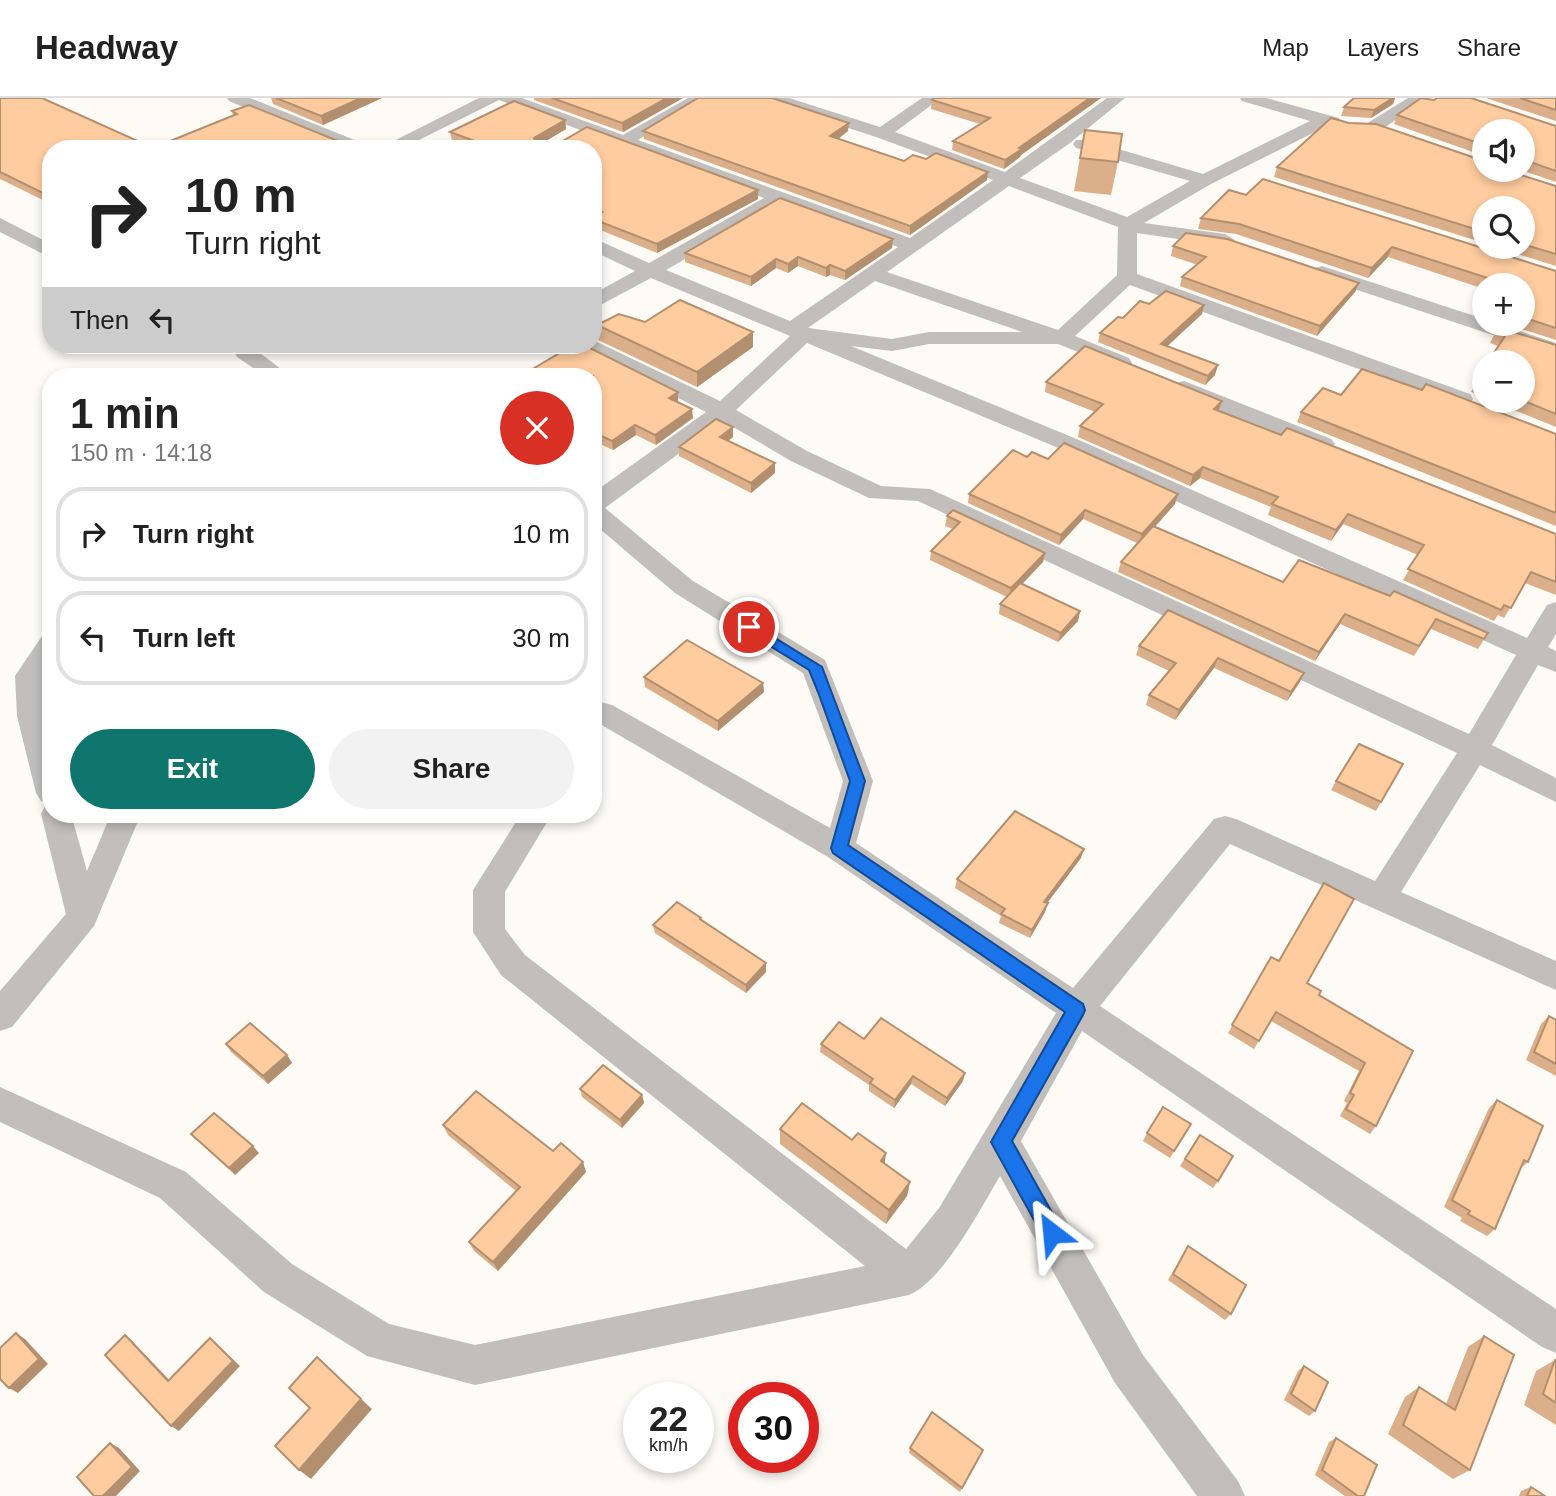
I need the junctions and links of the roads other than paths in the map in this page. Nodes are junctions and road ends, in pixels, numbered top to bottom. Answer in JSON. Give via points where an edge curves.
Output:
{"nodes":[{"id":1,"x":235,"y":98,"type":"edge"},
{"id":2,"x":492,"y":98,"type":"edge"},
{"id":3,"x":506,"y":98,"type":"edge"},
{"id":4,"x":700,"y":98,"type":"edge"},
{"id":5,"x":772,"y":98,"type":"edge"},
{"id":6,"x":933,"y":98,"type":"edge"},
{"id":7,"x":1118,"y":98,"type":"edge"},
{"id":8,"x":1248,"y":98,"type":"edge"},
{"id":9,"x":1419,"y":98,"type":"edge"},
{"id":10,"x":1325,"y":120,"type":"junction"},
{"id":11,"x":1375,"y":126,"type":"junction"},
{"id":12,"x":585,"y":128,"type":"junction"},
{"id":13,"x":882,"y":133,"type":"junction"},
{"id":14,"x":1399,"y":134,"type":"edge"},
{"id":15,"x":565,"y":138,"type":"edge"},
{"id":16,"x":1065,"y":139,"type":"junction"},
{"id":17,"x":339,"y":140,"type":"edge"},
{"id":18,"x":406,"y":140,"type":"edge"},
{"id":19,"x":624,"y":141,"type":"junction"},
{"id":20,"x":1227,"y":170,"type":"junction"},
{"id":21,"x":1006,"y":177,"type":"junction"},
{"id":22,"x":1253,"y":178,"type":"dead end"},
{"id":23,"x":1205,"y":180,"type":"junction"},
{"id":24,"x":779,"y":197,"type":"junction"},
{"id":25,"x":0,"y":224,"type":"edge"},
{"id":26,"x":1128,"y":224,"type":"junction"},
{"id":27,"x":911,"y":245,"type":"junction"},
{"id":28,"x":1241,"y":245,"type":"edge"},
{"id":29,"x":42,"y":247,"type":"edge"},
{"id":30,"x":602,"y":248,"type":"edge"},
{"id":31,"x":1305,"y":266,"type":"edge"},
{"id":32,"x":649,"y":270,"type":"junction"},
{"id":33,"x":871,"y":273,"type":"junction"},
{"id":34,"x":1127,"y":277,"type":"junction"},
{"id":35,"x":602,"y":298,"type":"edge"},
{"id":36,"x":799,"y":332,"type":"junction"},
{"id":37,"x":1061,"y":338,"type":"junction"},
{"id":38,"x":1556,"y":350,"type":"edge"},
{"id":39,"x":602,"y":352,"type":"edge"},
{"id":40,"x":252,"y":354,"type":"edge"},
{"id":41,"x":269,"y":368,"type":"edge"},
{"id":42,"x":1136,"y":368,"type":"edge"},
{"id":43,"x":1161,"y":379,"type":"edge"},
{"id":44,"x":1472,"y":404,"type":"edge"},
{"id":45,"x":722,"y":411,"type":"junction"},
{"id":46,"x":1349,"y":454,"type":"edge"},
{"id":47,"x":602,"y":500,"type":"edge"},
{"id":48,"x":602,"y":515,"type":"edge"},
{"id":49,"x":1556,"y":611,"type":"edge"},
{"id":50,"x":42,"y":656,"type":"edge"},
{"id":51,"x":1544,"y":657,"type":"edge"},
{"id":52,"x":602,"y":719,"type":"edge"},
{"id":53,"x":1475,"y":749,"type":"junction"},
{"id":54,"x":42,"y":758,"type":"edge"},
{"id":55,"x":1556,"y":791,"type":"edge"},
{"id":56,"x":58,"y":823,"type":"edge"},
{"id":57,"x":122,"y":823,"type":"edge"},
{"id":58,"x":531,"y":823,"type":"edge"},
{"id":59,"x":839,"y":848,"type":"junction"},
{"id":60,"x":1382,"y":896,"type":"junction"},
{"id":61,"x":83,"y":917,"type":"junction"},
{"id":62,"x":1556,"y":976,"type":"edge"},
{"id":63,"x":1076,"y":1010,"type":"junction"},
{"id":64,"x":0,"y":1016,"type":"edge"},
{"id":65,"x":0,"y":1104,"type":"edge"},
{"id":66,"x":1001,"y":1142,"type":"junction"},
{"id":67,"x":909,"y":1276,"type":"junction"},
{"id":68,"x":1556,"y":1333,"type":"edge"},
{"id":69,"x":1223,"y":1496,"type":"edge"}],
"edges":[{"from":1,"to":17,"type":"street"},
{"from":2,"to":18,"type":"street"},
{"from":3,"to":12,"type":"street"},
{"from":4,"to":19,"type":"street"},
{"from":5,"to":13,"type":"street"},
{"from":6,"to":13,"type":"street"},
{"from":7,"to":16,"type":"street"},
{"from":8,"to":10,"type":"street"},
{"from":9,"to":11,"type":"street"},
{"from":10,"to":11,"type":"street"},
{"from":10,"to":20,"type":"street"},
{"from":11,"to":14,"type":"street"},
{"from":12,"to":15,"type":"street"},
{"from":12,"to":19,"type":"street"},
{"from":13,"to":21,"type":"street"},
{"from":16,"to":21,"type":"street"},
{"from":16,"to":23,"type":"street"},
{"from":19,"to":24,"type":"street"},
{"from":20,"to":22,"type":"street"},
{"from":20,"to":23,"type":"street"},
{"from":21,"to":26,"type":"street"},
{"from":21,"to":27,"type":"street"},
{"from":23,"to":26,"type":"street"},
{"from":24,"to":27,"type":"street"},
{"from":24,"to":32,"type":"street"},
{"from":25,"to":29,"type":"street"},
{"from":26,"to":28,"type":"street"},
{"from":26,"to":34,"type":"street"},
{"from":27,"to":33,"type":"street"},
{"from":30,"to":32,"type":"street"},
{"from":31,"to":38,"type":"street"},
{"from":32,"to":35,"type":"street"},
{"from":32,"to":36,"type":"street"},
{"from":33,"to":36,"type":"street"},
{"from":33,"to":37,"type":"street"},
{"from":34,"to":37,"type":"street"},
{"from":34,"to":44,"type":"street"},
{"from":36,"to":37,"type":"street","via":[[892,345],[929,338]]},
{"from":36,"to":45,"type":"street"},
{"from":36,"to":51,"type":"street","via":[[1070,445]]},
{"from":37,"to":42,"type":"street"},
{"from":39,"to":45,"type":"street"},
{"from":40,"to":41,"type":"street"},
{"from":43,"to":46,"type":"street"},
{"from":45,"to":47,"type":"street"},
{"from":45,"to":53,"type":"street","via":[[877,494],[922,494]]},
{"from":48,"to":59,"type":"street","via":[[684,587],[815,667],[858,781]]},
{"from":49,"to":51,"type":"street"},
{"from":50,"to":54,"type":"street","via":[[29,676],[31,716]]},
{"from":51,"to":53,"type":"street"},
{"from":52,"to":59,"type":"street"},
{"from":53,"to":55,"type":"street"},
{"from":53,"to":60,"type":"street"},
{"from":56,"to":61,"type":"street"},
{"from":57,"to":61,"type":"street"},
{"from":58,"to":67,"type":"street","via":[[489,890],[489,932],[513,965]]},
{"from":59,"to":63,"type":"street"},
{"from":60,"to":62,"type":"street"},
{"from":60,"to":63,"type":"street","via":[[1225,828]]},
{"from":61,"to":64,"type":"street"},
{"from":63,"to":66,"type":"street"},
{"from":63,"to":68,"type":"street"},
{"from":65,"to":67,"type":"street","via":[[173,1185],[278,1278],[381,1342],[475,1365]]},
{"from":66,"to":67,"type":"street","via":[[952,1221]]},
{"from":66,"to":69,"type":"street","via":[[1129,1369]]}]}
